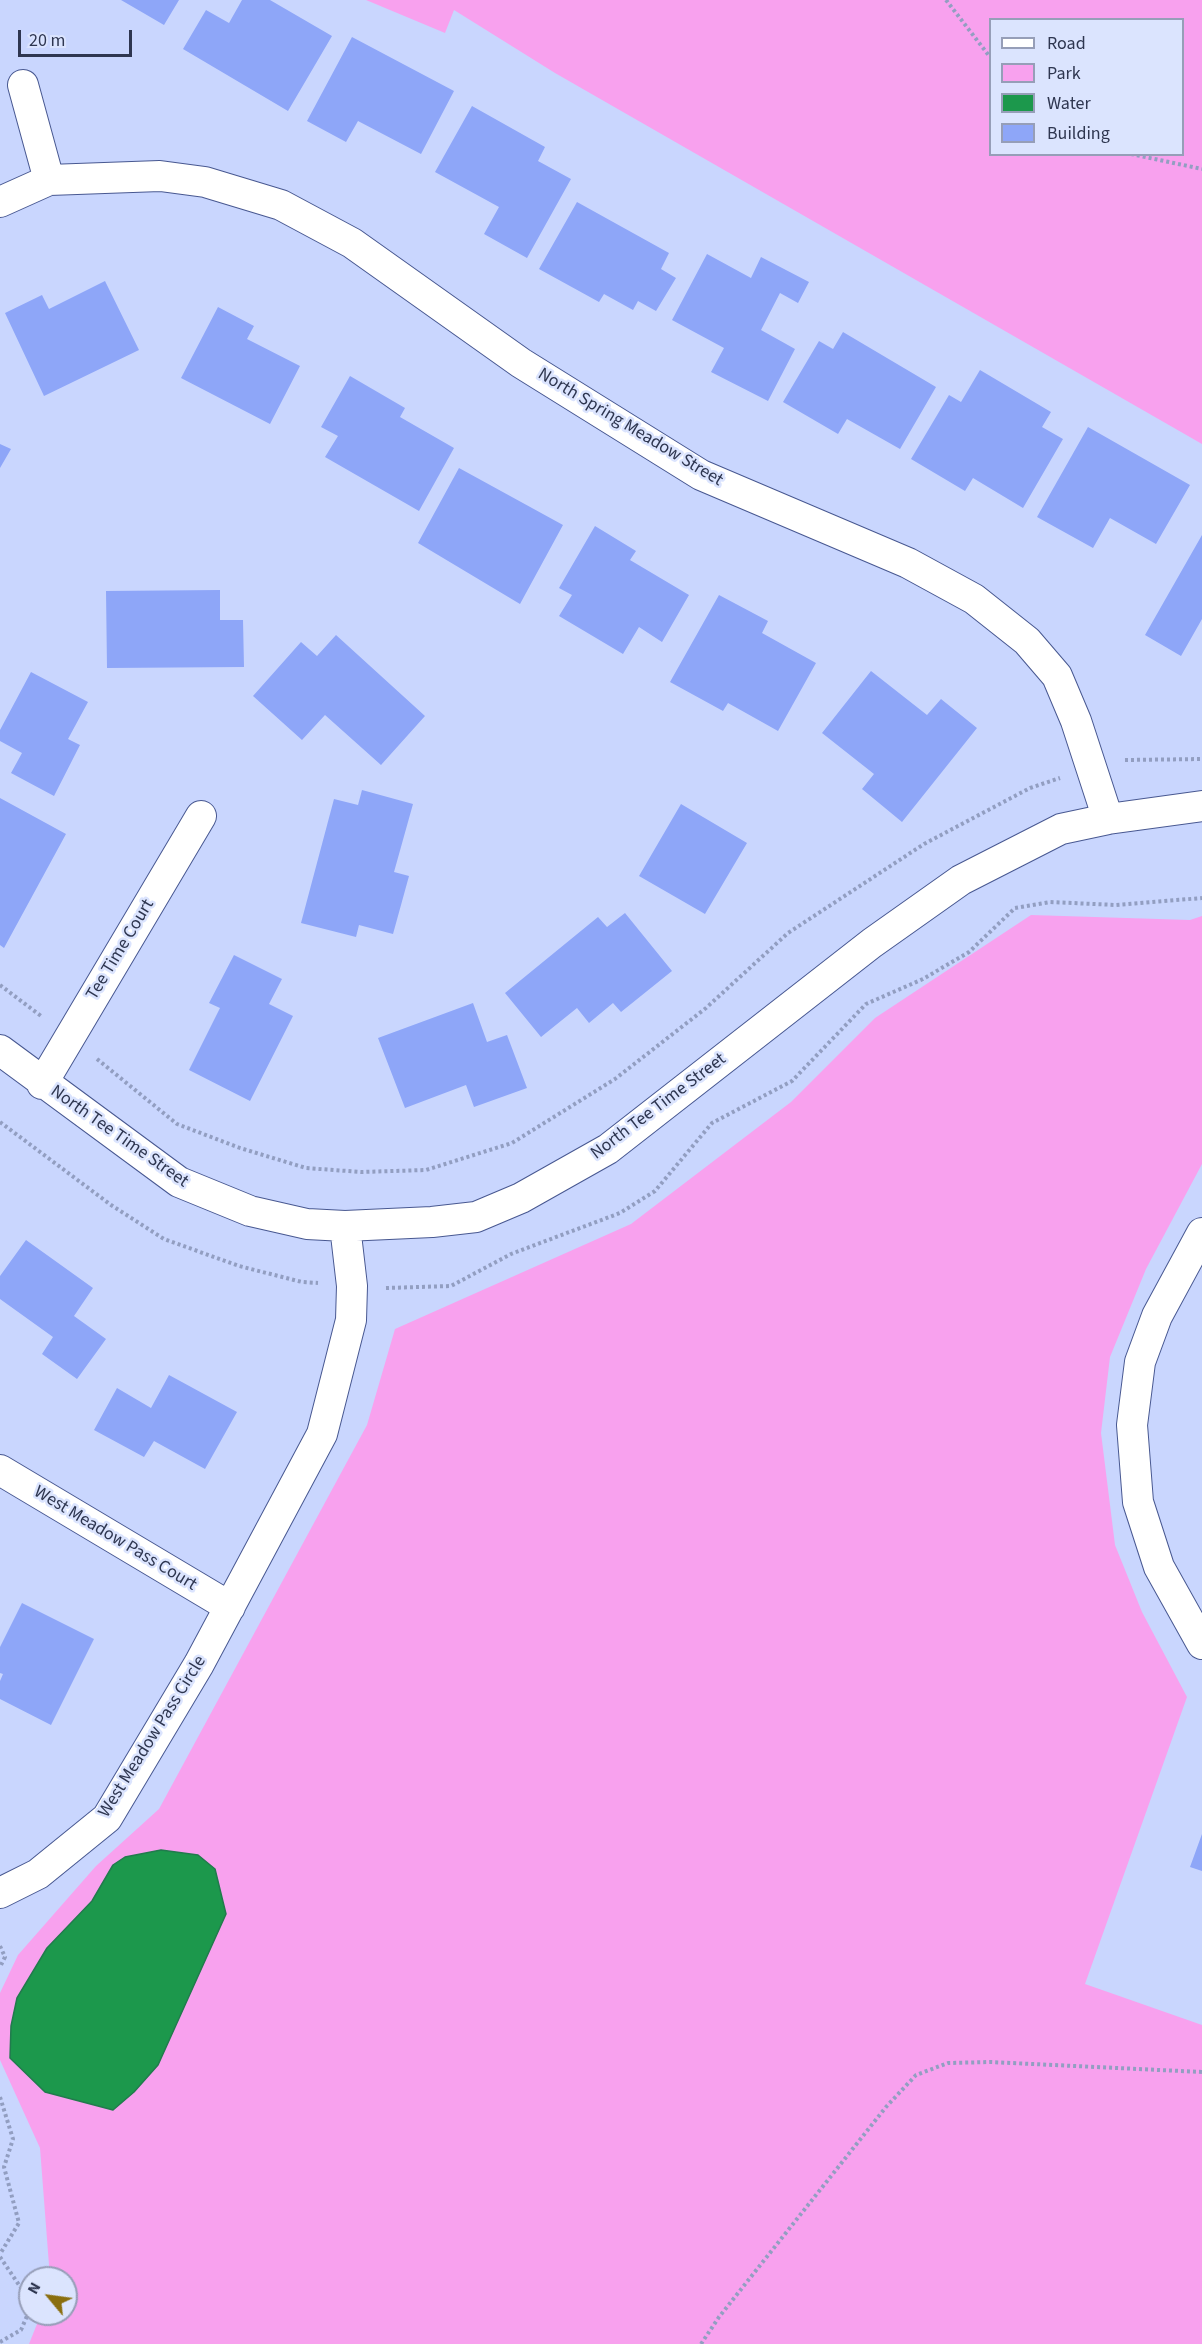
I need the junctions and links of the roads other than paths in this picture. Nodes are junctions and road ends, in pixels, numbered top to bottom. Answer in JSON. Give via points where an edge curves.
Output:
{"nodes":[{"id":1,"x":23,"y":85,"type":"dead end"},
{"id":2,"x":49,"y":180,"type":"junction"},
{"id":3,"x":0,"y":202,"type":"edge"},
{"id":4,"x":1202,"y":806,"type":"edge"},
{"id":5,"x":201,"y":816,"type":"dead end"},
{"id":6,"x":1108,"y":819,"type":"junction"},
{"id":7,"x":0,"y":1050,"type":"edge"},
{"id":8,"x":42,"y":1084,"type":"junction"},
{"id":9,"x":345,"y":1226,"type":"junction"},
{"id":10,"x":1202,"y":1233,"type":"edge"},
{"id":11,"x":0,"y":1470,"type":"edge"},
{"id":12,"x":230,"y":1607,"type":"junction"},
{"id":13,"x":1202,"y":1644,"type":"edge"},
{"id":14,"x":0,"y":1893,"type":"edge"}],
"edges":[{"from":1,"to":2,"type":"street"},
{"from":2,"to":3,"type":"street"},
{"from":2,"to":6,"type":"street","name":"North Spring Meadow Street","via":[[160,176],[205,182],[281,205],[352,243],[521,363],[701,475],[908,563],[974,599],[1027,641],[1057,676],[1077,721]]},
{"from":4,"to":6,"type":"street","name":"North Tee Time Street"},
{"from":5,"to":8,"type":"street","name":"Tee Time Court"},
{"from":6,"to":9,"type":"street","name":"North Tee Time Street","via":[[1061,829],[961,880],[872,943],[608,1149],[521,1198],[476,1217]]},
{"from":7,"to":8,"type":"street","name":"North Tee Time Street"},
{"from":8,"to":9,"type":"street","name":"North Tee Time Street","via":[[179,1182],[250,1211],[306,1224]]},
{"from":9,"to":12,"type":"street","name":"West Meadow Pass Circle","via":[[352,1286],[351,1320],[322,1434]]},
{"from":10,"to":13,"type":"street","via":[[1157,1316],[1140,1362],[1132,1425],[1138,1502],[1160,1567]]},
{"from":11,"to":12,"type":"street","name":"West Meadow Pass Court"},
{"from":12,"to":14,"type":"street","name":"West Meadow Pass Circle","via":[[107,1818],[38,1874]]}]}
